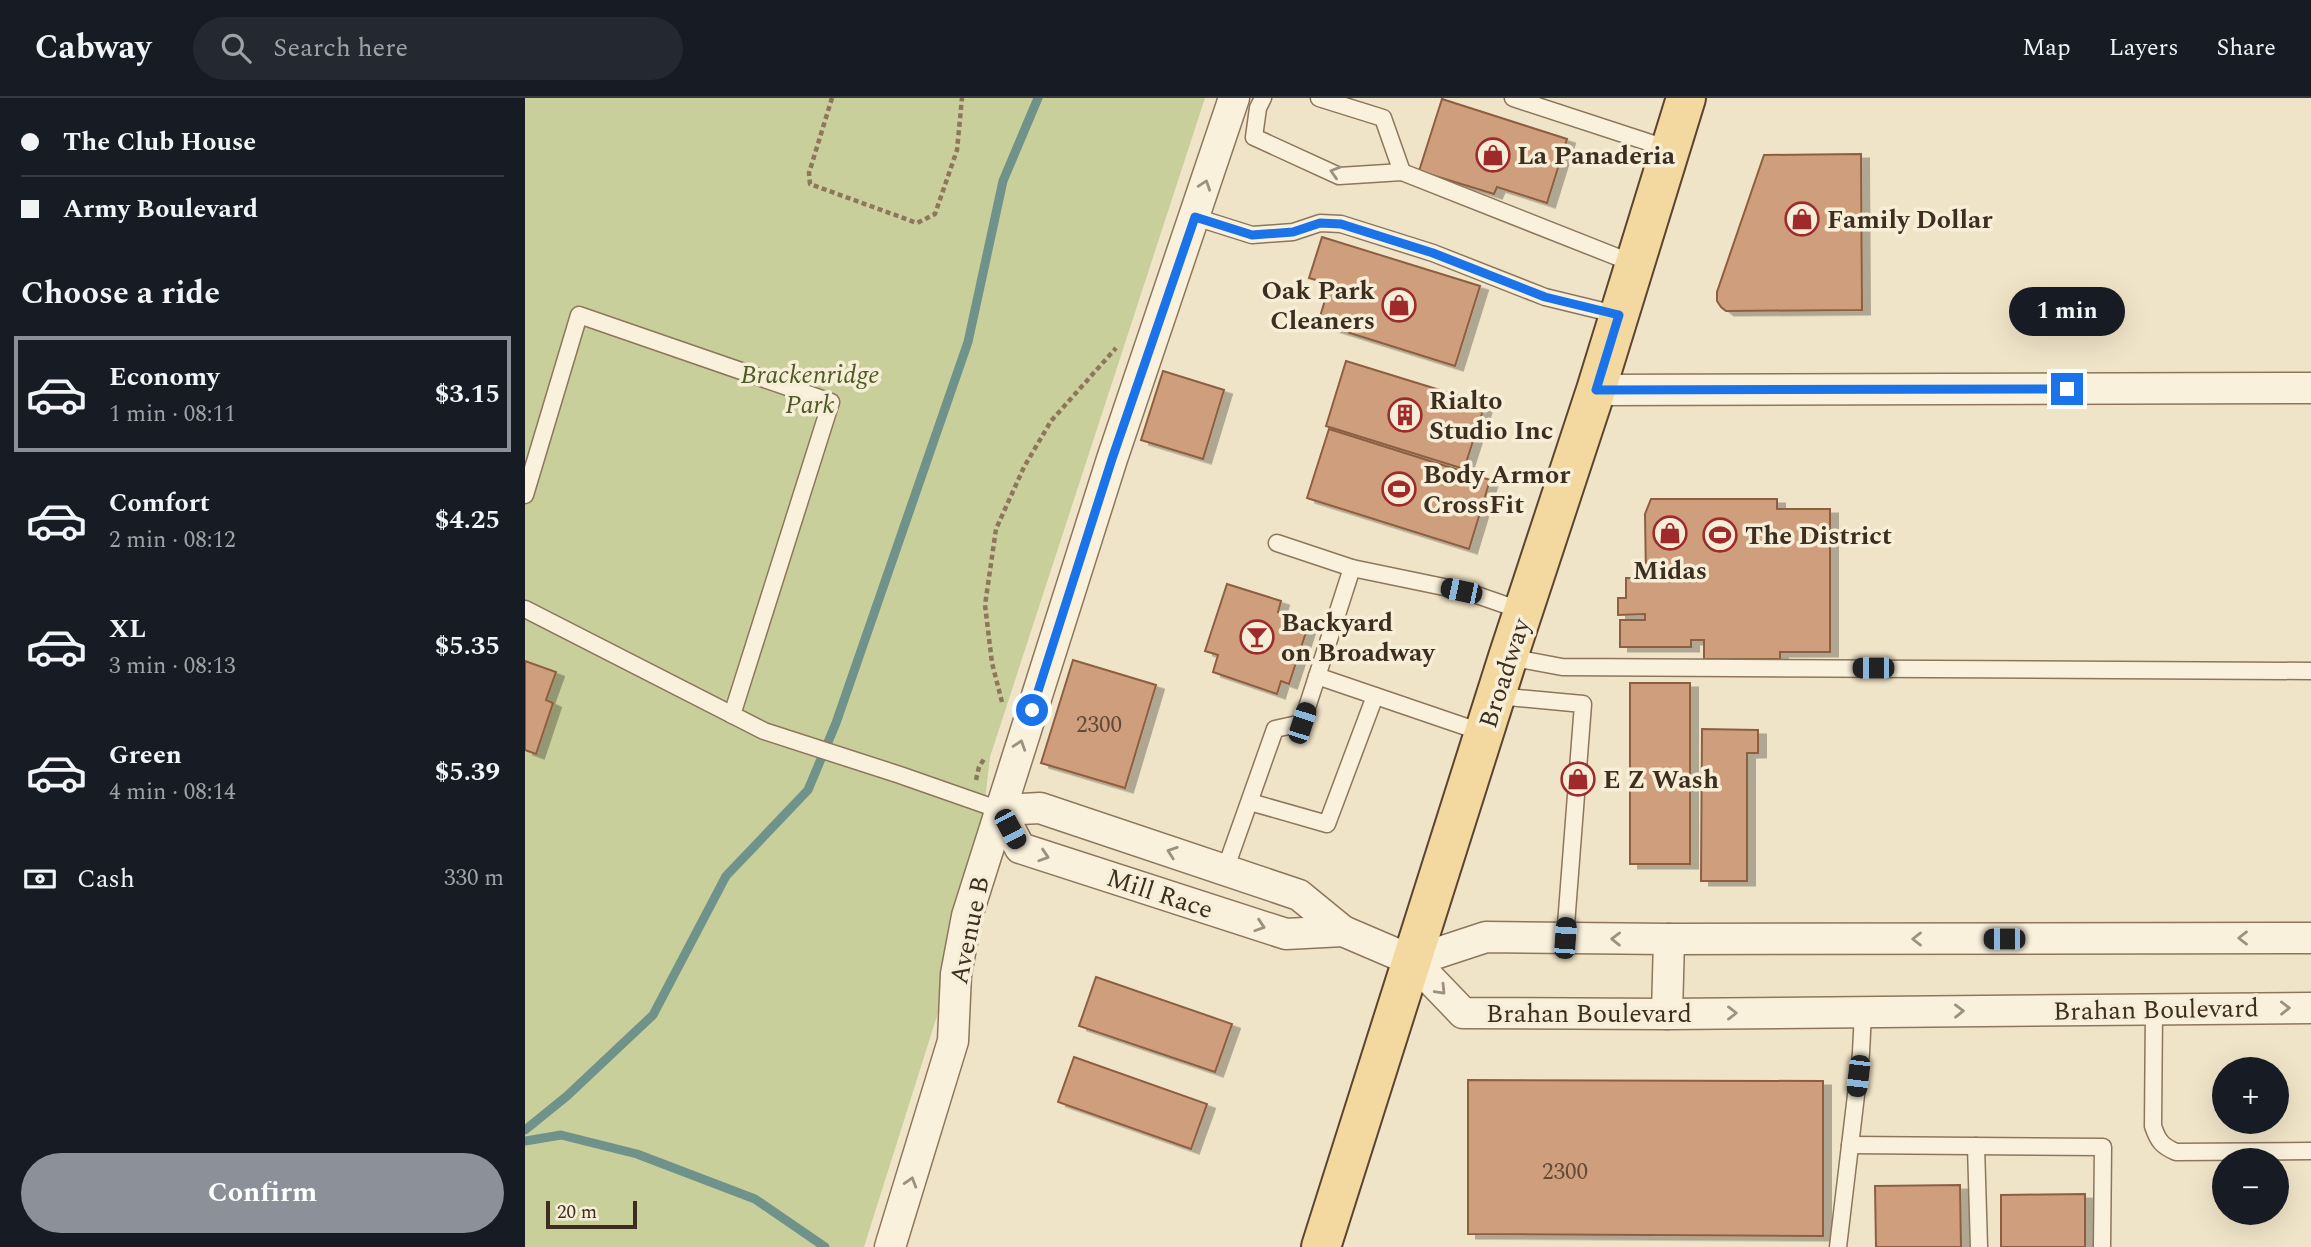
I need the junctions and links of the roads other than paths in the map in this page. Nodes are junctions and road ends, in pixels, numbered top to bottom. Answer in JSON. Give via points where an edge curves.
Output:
{"nodes":[{"id":1,"x":1319,"y":98,"type":"edge"},
{"id":2,"x":1513,"y":98,"type":"edge"},
{"id":3,"x":1686,"y":98,"type":"edge"},
{"id":4,"x":1247,"y":101,"type":"edge"},
{"id":5,"x":1669,"y":149,"type":"junction"},
{"id":6,"x":1402,"y":172,"type":"junction"},
{"id":7,"x":1195,"y":217,"type":"junction"},
{"id":8,"x":1635,"y":264,"type":"junction"},
{"id":9,"x":1619,"y":315,"type":"junction"},
{"id":10,"x":2311,"y":388,"type":"edge"},
{"id":11,"x":1596,"y":390,"type":"junction"},
{"id":12,"x":525,"y":495,"type":"edge"},
{"id":13,"x":1277,"y":543,"type":"dead end"},
{"id":14,"x":1352,"y":568,"type":"junction"},
{"id":15,"x":525,"y":609,"type":"edge"},
{"id":16,"x":1524,"y":611,"type":"junction"},
{"id":17,"x":1508,"y":657,"type":"junction"},
{"id":18,"x":2311,"y":671,"type":"edge"},
{"id":19,"x":1317,"y":677,"type":"junction"},
{"id":20,"x":1375,"y":696,"type":"junction"},
{"id":21,"x":1497,"y":696,"type":"junction"},
{"id":22,"x":732,"y":715,"type":"junction"},
{"id":23,"x":1485,"y":733,"type":"junction"},
{"id":24,"x":1250,"y":802,"type":"junction"},
{"id":25,"x":1000,"y":810,"type":"junction"},
{"id":26,"x":1225,"y":870,"type":"junction"},
{"id":27,"x":1343,"y":931,"type":"junction"},
{"id":28,"x":1565,"y":938,"type":"junction"},
{"id":29,"x":2311,"y":938,"type":"edge"},
{"id":30,"x":1669,"y":939,"type":"junction"},
{"id":31,"x":1413,"y":961,"type":"junction"},
{"id":32,"x":2311,"y":1008,"type":"edge"},
{"id":33,"x":2154,"y":1009,"type":"junction"},
{"id":34,"x":1863,"y":1012,"type":"junction"},
{"id":35,"x":1667,"y":1014,"type":"junction"},
{"id":36,"x":1850,"y":1145,"type":"junction"},
{"id":37,"x":1976,"y":1146,"type":"junction"},
{"id":38,"x":2311,"y":1151,"type":"edge"},
{"id":39,"x":890,"y":1247,"type":"edge"},
{"id":40,"x":1321,"y":1247,"type":"edge"},
{"id":41,"x":1838,"y":1247,"type":"edge"},
{"id":42,"x":1979,"y":1247,"type":"edge"},
{"id":43,"x":2102,"y":1247,"type":"edge"}],
"edges":[{"from":1,"to":6,"type":"lane","via":[[1383,118]]},
{"from":2,"to":5,"type":"lane"},
{"from":3,"to":5,"type":"main road","name":"Broadway"},
{"from":6,"to":4,"type":"lane","one_way":true,"via":[[1339,176],[1254,137]]},
{"from":7,"to":4,"type":"street","name":"Avenue B","one_way":true},
{"from":5,"to":8,"type":"main road","name":"Broadway"},
{"from":6,"to":8,"type":"lane"},
{"from":7,"to":9,"type":"lane","via":[[1252,235],[1293,232],[1320,223],[1341,224],[1433,253],[1545,297]]},
{"from":25,"to":7,"type":"street","name":"Avenue B","one_way":true},
{"from":8,"to":9,"type":"main road","name":"Broadway"},
{"from":9,"to":11,"type":"main road","name":"Broadway"},
{"from":10,"to":11,"type":"street"},
{"from":11,"to":16,"type":"main road","name":"Broadway"},
{"from":12,"to":22,"type":"lane","via":[[579,315],[831,402]]},
{"from":13,"to":14,"type":"lane"},
{"from":14,"to":16,"type":"lane","via":[[1468,592]]},
{"from":14,"to":19,"type":"lane"},
{"from":15,"to":22,"type":"lane","name":"Mill Race"},
{"from":16,"to":17,"type":"main road","name":"Broadway"},
{"from":17,"to":18,"type":"lane","via":[[1562,667]]},
{"from":17,"to":21,"type":"main road","name":"Broadway"},
{"from":19,"to":20,"type":"lane"},
{"from":19,"to":24,"type":"lane","via":[[1302,723],[1275,729]]},
{"from":20,"to":23,"type":"lane"},
{"from":20,"to":24,"type":"lane","via":[[1327,824]]},
{"from":21,"to":23,"type":"main road","name":"Broadway"},
{"from":21,"to":28,"type":"lane","via":[[1583,704]]},
{"from":22,"to":25,"type":"lane","name":"Mill Race","via":[[764,731]]},
{"from":23,"to":31,"type":"main road","name":"Broadway"},
{"from":24,"to":26,"type":"lane"},
{"from":26,"to":25,"type":"street","name":"Mill Race","one_way":true,"via":[[1040,808]]},
{"from":25,"to":27,"type":"street","name":"Mill Race","one_way":true,"via":[[1020,848],[1286,934]]},
{"from":39,"to":25,"type":"street","name":"Avenue B","one_way":true,"via":[[953,1041],[956,974],[967,916]]},
{"from":26,"to":27,"type":"street","name":"Mill Race","via":[[1299,895]]},
{"from":27,"to":31,"type":"street","name":"Mill Race"},
{"from":30,"to":28,"type":"street","one_way":true},
{"from":28,"to":31,"type":"street","via":[[1486,937]]},
{"from":29,"to":30,"type":"street","one_way":true},
{"from":30,"to":35,"type":"street"},
{"from":31,"to":35,"type":"street","name":"Brahan Boulevard","one_way":true,"via":[[1463,1013]]},
{"from":31,"to":40,"type":"main road","name":"Broadway"},
{"from":33,"to":32,"type":"street","name":"Brahan Boulevard","one_way":true},
{"from":34,"to":33,"type":"street","name":"Brahan Boulevard","one_way":true},
{"from":33,"to":38,"type":"lane","via":[[2153,1126],[2163,1147],[2176,1153]]},
{"from":35,"to":34,"type":"street","name":"Brahan Boulevard","one_way":true},
{"from":34,"to":36,"type":"lane"},
{"from":36,"to":37,"type":"lane"},
{"from":36,"to":41,"type":"lane"},
{"from":37,"to":42,"type":"lane"},
{"from":37,"to":43,"type":"lane","via":[[2103,1147]]}]}
